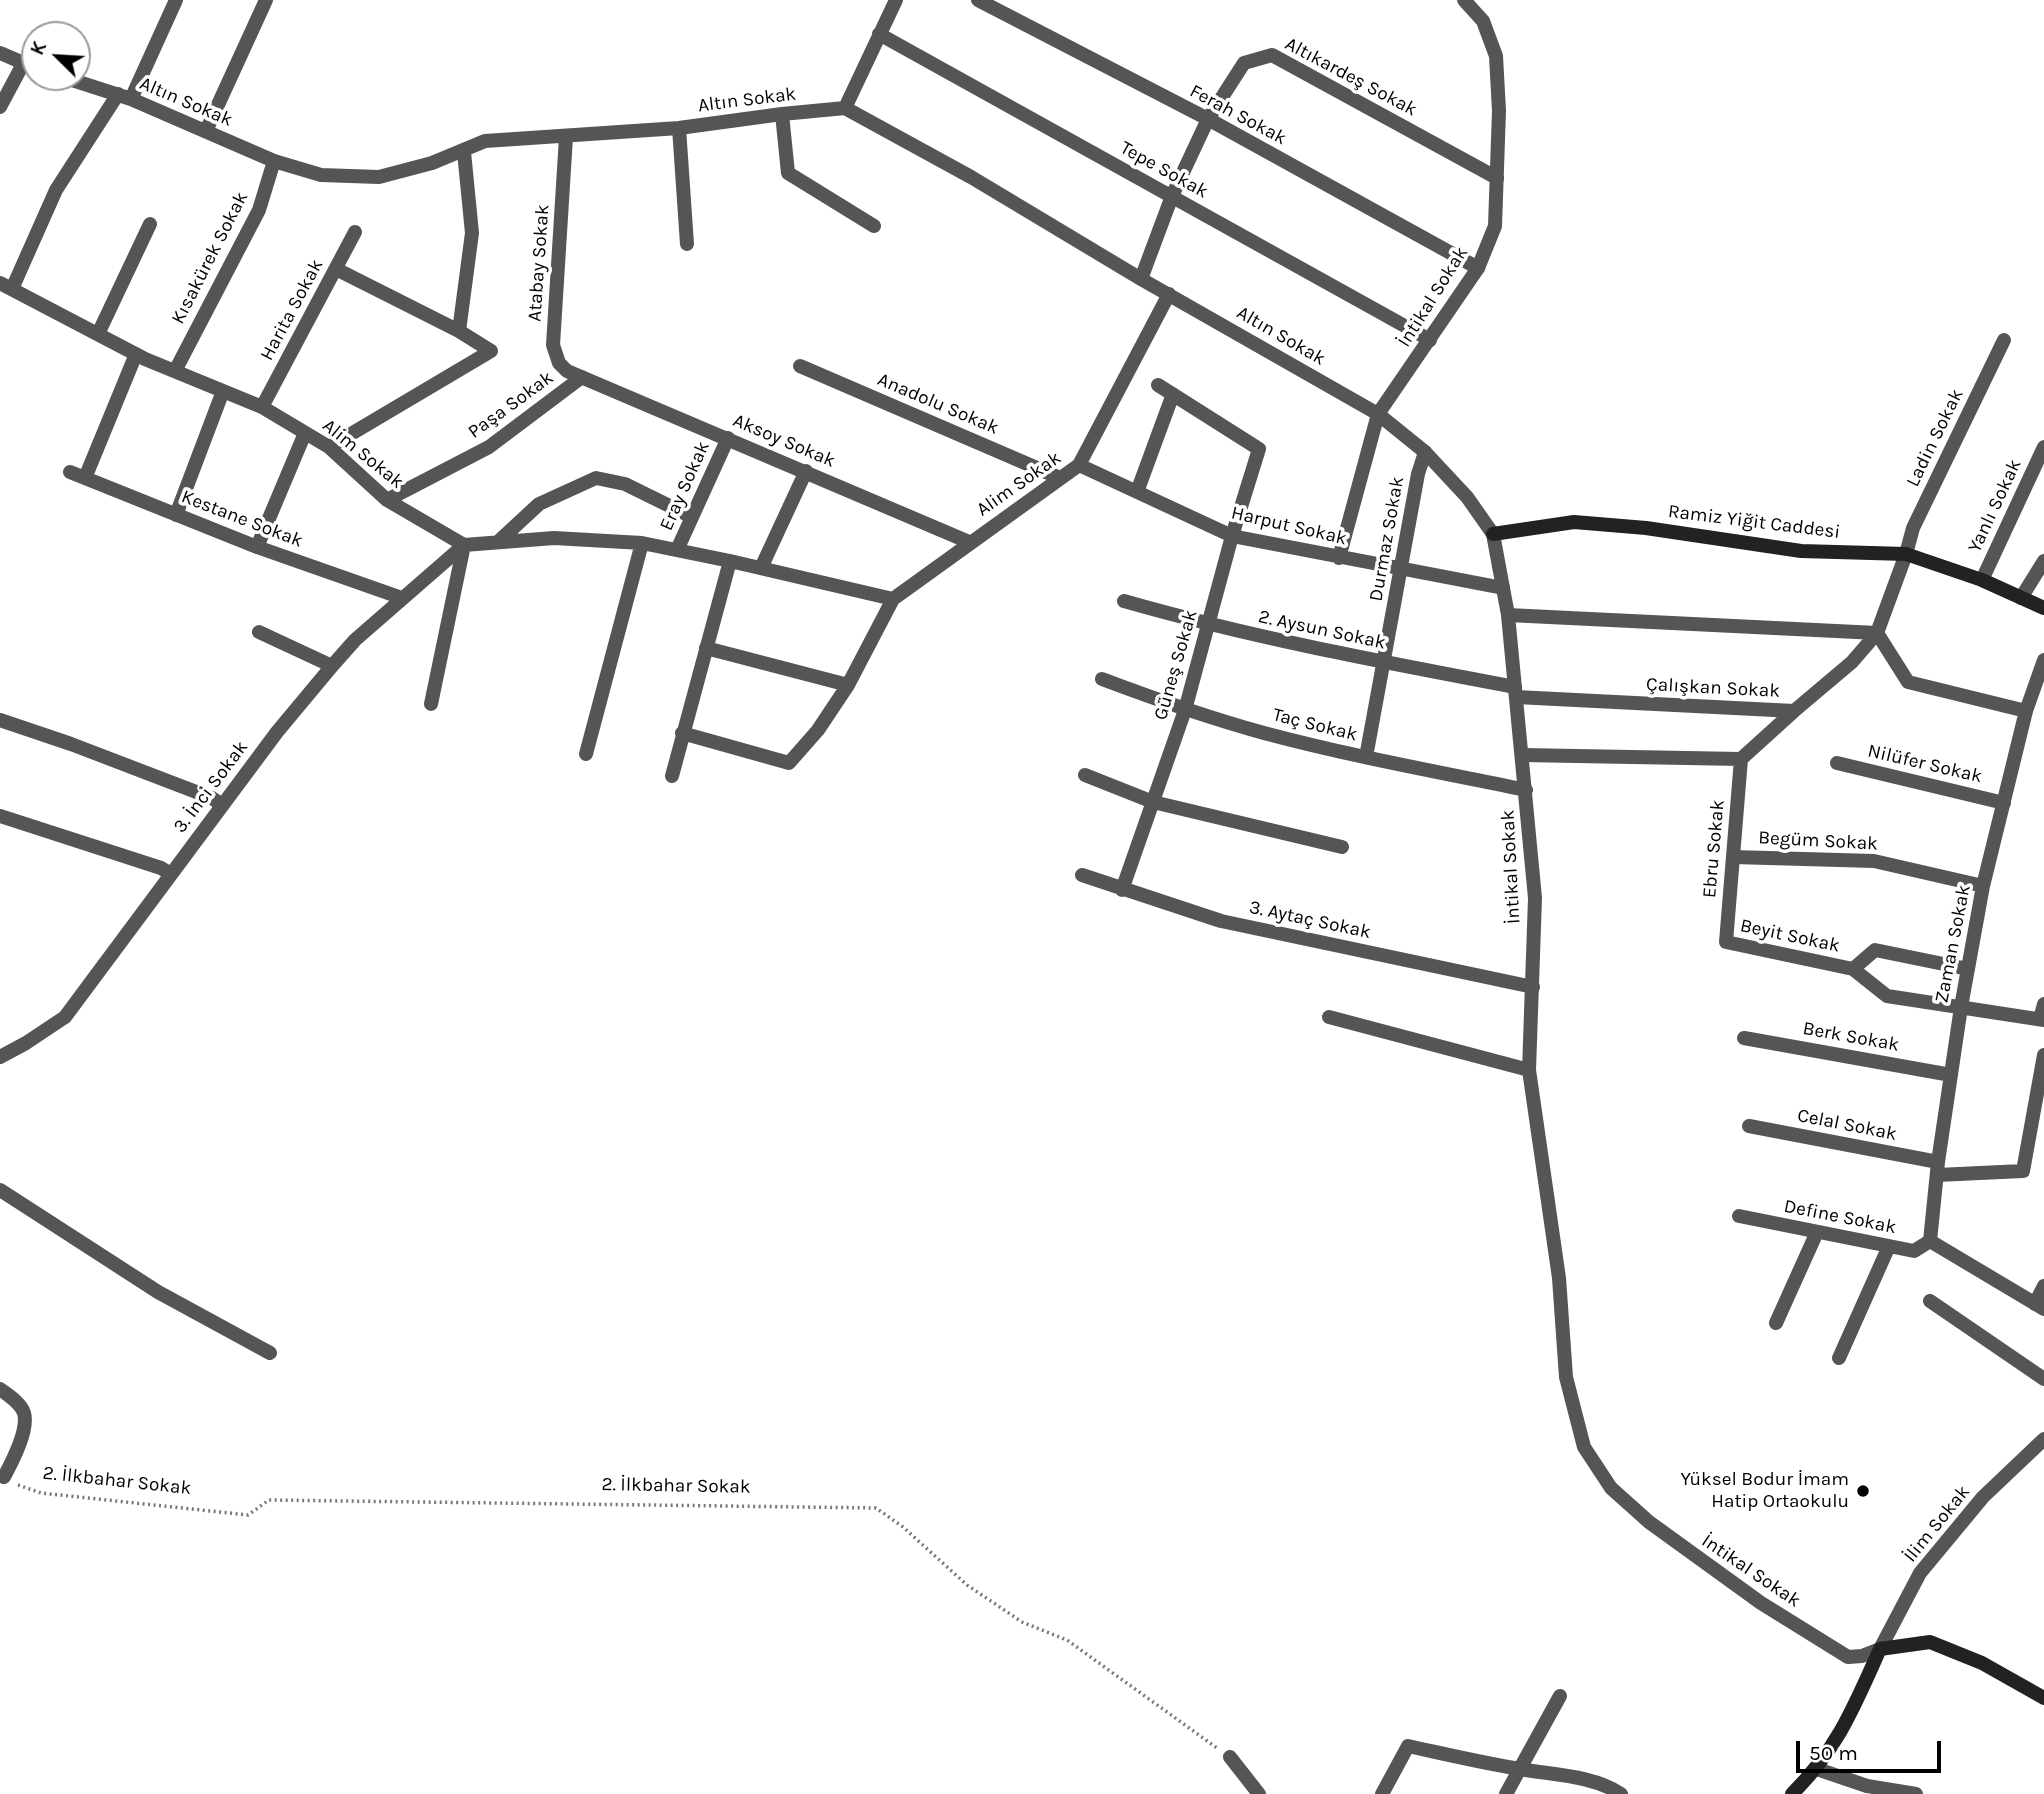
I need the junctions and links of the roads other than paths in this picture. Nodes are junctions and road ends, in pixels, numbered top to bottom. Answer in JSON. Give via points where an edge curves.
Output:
{"nodes":[{"id":1,"x":176,"y":0,"type":"edge"},
{"id":2,"x":265,"y":0,"type":"edge"},
{"id":3,"x":897,"y":0,"type":"edge"},
{"id":4,"x":978,"y":0,"type":"edge"},
{"id":5,"x":1464,"y":0,"type":"edge"},
{"id":6,"x":879,"y":34,"type":"junction"},
{"id":7,"x":0,"y":53,"type":"edge"},
{"id":8,"x":21,"y":62,"type":"edge"},
{"id":9,"x":21,"y":77,"type":"edge"},
{"id":10,"x":91,"y":86,"type":"edge"},
{"id":11,"x":125,"y":97,"type":"junction"},
{"id":12,"x":0,"y":107,"type":"edge"},
{"id":13,"x":845,"y":108,"type":"junction"},
{"id":14,"x":782,"y":114,"type":"junction"},
{"id":15,"x":1208,"y":119,"type":"junction"},
{"id":16,"x":680,"y":128,"type":"junction"},
{"id":17,"x":206,"y":131,"type":"junction"},
{"id":18,"x":566,"y":137,"type":"junction"},
{"id":19,"x":464,"y":152,"type":"junction"},
{"id":20,"x":274,"y":161,"type":"junction"},
{"id":21,"x":1497,"y":178,"type":"junction"},
{"id":22,"x":1172,"y":196,"type":"junction"},
{"id":23,"x":150,"y":224,"type":"dead end"},
{"id":24,"x":874,"y":226,"type":"dead end"},
{"id":25,"x":355,"y":232,"type":"dead end"},
{"id":26,"x":687,"y":244,"type":"dead end"},
{"id":27,"x":1478,"y":268,"type":"junction"},
{"id":28,"x":335,"y":270,"type":"junction"},
{"id":29,"x":1141,"y":279,"type":"junction"},
{"id":30,"x":6,"y":286,"type":"edge"},
{"id":31,"x":1169,"y":294,"type":"junction"},
{"id":32,"x":458,"y":331,"type":"junction"},
{"id":33,"x":98,"y":334,"type":"junction"},
{"id":34,"x":1430,"y":340,"type":"junction"},
{"id":35,"x":2004,"y":340,"type":"dead end"},
{"id":36,"x":136,"y":354,"type":"junction"},
{"id":37,"x":800,"y":366,"type":"dead end"},
{"id":38,"x":175,"y":371,"type":"junction"},
{"id":39,"x":582,"y":377,"type":"junction"},
{"id":40,"x":1158,"y":385,"type":"dead end"},
{"id":41,"x":223,"y":391,"type":"junction"},
{"id":42,"x":1173,"y":394,"type":"junction"},
{"id":43,"x":262,"y":407,"type":"junction"},
{"id":44,"x":1378,"y":414,"type":"junction"},
{"id":45,"x":305,"y":433,"type":"junction"},
{"id":46,"x":728,"y":438,"type":"junction"},
{"id":47,"x":329,"y":447,"type":"junction"},
{"id":48,"x":2044,"y":447,"type":"edge"},
{"id":49,"x":1425,"y":452,"type":"junction"},
{"id":50,"x":1079,"y":465,"type":"junction"},
{"id":51,"x":806,"y":471,"type":"junction"},
{"id":52,"x":70,"y":472,"type":"dead end"},
{"id":53,"x":85,"y":478,"type":"junction"},
{"id":54,"x":1060,"y":478,"type":"junction"},
{"id":55,"x":1137,"y":492,"type":"junction"},
{"id":56,"x":387,"y":500,"type":"junction"},
{"id":57,"x":176,"y":514,"type":"junction"},
{"id":58,"x":692,"y":517,"type":"junction"},
{"id":59,"x":1493,"y":534,"type":"junction"},
{"id":60,"x":1232,"y":536,"type":"junction"},
{"id":61,"x":498,"y":542,"type":"junction"},
{"id":62,"x":969,"y":542,"type":"junction"},
{"id":63,"x":642,"y":543,"type":"junction"},
{"id":64,"x":464,"y":545,"type":"junction"},
{"id":65,"x":257,"y":547,"type":"junction"},
{"id":66,"x":677,"y":550,"type":"junction"},
{"id":67,"x":1906,"y":554,"type":"junction"},
{"id":68,"x":1339,"y":558,"type":"junction"},
{"id":69,"x":730,"y":561,"type":"junction"},
{"id":70,"x":2044,"y":561,"type":"edge"},
{"id":71,"x":761,"y":568,"type":"junction"},
{"id":72,"x":1402,"y":570,"type":"junction"},
{"id":73,"x":1982,"y":580,"type":"junction"},
{"id":74,"x":1503,"y":588,"type":"junction"},
{"id":75,"x":402,"y":598,"type":"junction"},
{"id":76,"x":2021,"y":598,"type":"junction"},
{"id":77,"x":893,"y":599,"type":"junction"},
{"id":78,"x":1125,"y":601,"type":"dead end"},
{"id":79,"x":2044,"y":608,"type":"edge"},
{"id":80,"x":1508,"y":615,"type":"junction"},
{"id":81,"x":1207,"y":625,"type":"junction"},
{"id":82,"x":259,"y":632,"type":"dead end"},
{"id":83,"x":1877,"y":633,"type":"junction"},
{"id":84,"x":706,"y":648,"type":"junction"},
{"id":85,"x":2044,"y":660,"type":"edge"},
{"id":86,"x":1384,"y":663,"type":"junction"},
{"id":87,"x":332,"y":666,"type":"junction"},
{"id":88,"x":1102,"y":679,"type":"dead end"},
{"id":89,"x":848,"y":685,"type":"junction"},
{"id":90,"x":1515,"y":692,"type":"junction"},
{"id":91,"x":431,"y":704,"type":"dead end"},
{"id":92,"x":1185,"y":710,"type":"junction"},
{"id":93,"x":2026,"y":710,"type":"junction"},
{"id":94,"x":1794,"y":711,"type":"junction"},
{"id":95,"x":0,"y":720,"type":"edge"},
{"id":96,"x":682,"y":733,"type":"junction"},
{"id":97,"x":586,"y":754,"type":"dead end"},
{"id":98,"x":1522,"y":755,"type":"junction"},
{"id":99,"x":1366,"y":757,"type":"junction"},
{"id":100,"x":1741,"y":759,"type":"junction"},
{"id":101,"x":1837,"y":763,"type":"dead end"},
{"id":102,"x":1085,"y":775,"type":"dead end"},
{"id":103,"x":672,"y":776,"type":"dead end"},
{"id":104,"x":1526,"y":790,"type":"junction"},
{"id":105,"x":1153,"y":802,"type":"junction"},
{"id":106,"x":2004,"y":803,"type":"junction"},
{"id":107,"x":222,"y":805,"type":"junction"},
{"id":108,"x":0,"y":816,"type":"edge"},
{"id":109,"x":1342,"y":847,"type":"dead end"},
{"id":110,"x":1733,"y":857,"type":"junction"},
{"id":111,"x":171,"y":874,"type":"junction"},
{"id":112,"x":1082,"y":875,"type":"dead end"},
{"id":113,"x":1983,"y":886,"type":"junction"},
{"id":114,"x":1122,"y":890,"type":"junction"},
{"id":115,"x":1726,"y":942,"type":"joint"},
{"id":116,"x":1853,"y":969,"type":"junction"},
{"id":117,"x":1968,"y":969,"type":"junction"},
{"id":118,"x":1533,"y":987,"type":"junction"},
{"id":119,"x":2044,"y":1004,"type":"edge"},
{"id":120,"x":1961,"y":1007,"type":"junction"},
{"id":121,"x":1329,"y":1017,"type":"dead end"},
{"id":122,"x":2042,"y":1020,"type":"edge"},
{"id":123,"x":1744,"y":1038,"type":"dead end"},
{"id":124,"x":2044,"y":1055,"type":"edge"},
{"id":125,"x":0,"y":1057,"type":"edge"},
{"id":126,"x":1530,"y":1070,"type":"junction"},
{"id":127,"x":1951,"y":1075,"type":"junction"},
{"id":128,"x":1749,"y":1126,"type":"dead end"},
{"id":129,"x":1938,"y":1168,"type":"junction"},
{"id":130,"x":0,"y":1190,"type":"edge"},
{"id":131,"x":1739,"y":1216,"type":"dead end"},
{"id":132,"x":1817,"y":1232,"type":"junction"},
{"id":133,"x":1930,"y":1241,"type":"junction"},
{"id":134,"x":1889,"y":1246,"type":"junction"},
{"id":135,"x":2044,"y":1286,"type":"edge"},
{"id":136,"x":1930,"y":1301,"type":"dead end"},
{"id":137,"x":2039,"y":1306,"type":"edge"},
{"id":138,"x":1776,"y":1323,"type":"dead end"},
{"id":139,"x":270,"y":1353,"type":"dead end"},
{"id":140,"x":1839,"y":1358,"type":"dead end"},
{"id":141,"x":2044,"y":1379,"type":"edge"},
{"id":142,"x":0,"y":1389,"type":"edge"},
{"id":143,"x":2044,"y":1439,"type":"edge"},
{"id":144,"x":4,"y":1477,"type":"road end"},
{"id":145,"x":1880,"y":1649,"type":"junction"},
{"id":146,"x":1560,"y":1696,"type":"dead end"},
{"id":147,"x":2044,"y":1698,"type":"edge"},
{"id":148,"x":1230,"y":1757,"type":"road end"},
{"id":149,"x":1520,"y":1769,"type":"junction"},
{"id":150,"x":1817,"y":1769,"type":"junction"},
{"id":151,"x":1259,"y":1794,"type":"edge"},
{"id":152,"x":1382,"y":1794,"type":"edge"},
{"id":153,"x":1506,"y":1794,"type":"edge"},
{"id":154,"x":1621,"y":1794,"type":"edge"},
{"id":155,"x":1793,"y":1794,"type":"edge"},
{"id":156,"x":1916,"y":1794,"type":"edge"}],
"edges":[{"from":1,"to":11,"type":"street"},
{"from":2,"to":17,"type":"street"},
{"from":3,"to":6,"type":"street"},
{"from":4,"to":15,"type":"street","name":"Ferah Sokak"},
{"from":5,"to":21,"type":"street","name":"İntikal Sokak","via":[[1483,21],[1496,56]]},
{"from":6,"to":13,"type":"street"},
{"from":6,"to":22,"type":"street","name":"Tepe Sokak"},
{"from":7,"to":8,"type":"street"},
{"from":9,"to":12,"type":"street"},
{"from":10,"to":11,"type":"street","name":"Altın Sokak"},
{"from":11,"to":17,"type":"street","name":"Altın Sokak"},
{"from":11,"to":30,"type":"street","via":[[56,190]]},
{"from":13,"to":14,"type":"street","name":"Altın Sokak"},
{"from":13,"to":29,"type":"street","name":"Altın Sokak"},
{"from":14,"to":16,"type":"street","name":"Altın Sokak"},
{"from":14,"to":24,"type":"street","via":[[788,173]]},
{"from":15,"to":21,"type":"street","name":"Altıkardeş Sokak","via":[[1244,63],[1272,55]]},
{"from":15,"to":22,"type":"street","name":"Altıkardeş Sokak"},
{"from":15,"to":27,"type":"street","name":"Ferah Sokak"},
{"from":16,"to":18,"type":"street","name":"Altın Sokak"},
{"from":16,"to":26,"type":"street"},
{"from":17,"to":20,"type":"street","name":"Altın Sokak"},
{"from":18,"to":19,"type":"street","name":"Altın Sokak","via":[[485,141]]},
{"from":18,"to":39,"type":"street","name":"Atabay Sokak","via":[[553,345],[559,363]]},
{"from":19,"to":20,"type":"street","name":"Altın Sokak","via":[[379,177],[321,175]]},
{"from":19,"to":32,"type":"street","via":[[472,233]]},
{"from":20,"to":38,"type":"street","name":"Kısakürek Sokak","via":[[259,210]]},
{"from":21,"to":27,"type":"street","name":"İntikal Sokak","via":[[1495,226]]},
{"from":22,"to":29,"type":"street","name":"Altıkardeş Sokak"},
{"from":22,"to":34,"type":"street","name":"Tepe Sokak"},
{"from":23,"to":33,"type":"street"},
{"from":25,"to":28,"type":"street","name":"Harita Sokak"},
{"from":27,"to":34,"type":"street","name":"İntikal Sokak"},
{"from":28,"to":32,"type":"street"},
{"from":28,"to":43,"type":"street","name":"Harita Sokak"},
{"from":29,"to":31,"type":"street","name":"Altın Sokak"},
{"from":30,"to":33,"type":"street","name":"Alim Sokak"},
{"from":31,"to":44,"type":"street","name":"Altın Sokak"},
{"from":31,"to":50,"type":"street","name":"Alim Sokak"},
{"from":32,"to":47,"type":"street","via":[[491,351]]},
{"from":33,"to":36,"type":"street","name":"Alim Sokak"},
{"from":34,"to":44,"type":"street","name":"İntikal Sokak"},
{"from":35,"to":67,"type":"street","name":"Ladin Sokak","via":[[1913,528]]},
{"from":36,"to":38,"type":"street","name":"Alim Sokak"},
{"from":36,"to":53,"type":"street"},
{"from":37,"to":54,"type":"street","name":"Anadolu Sokak"},
{"from":38,"to":41,"type":"street","name":"Alim Sokak"},
{"from":39,"to":46,"type":"street","name":"Aksoy Sokak"},
{"from":39,"to":56,"type":"street","name":"Paşa Sokak","via":[[489,447]]},
{"from":40,"to":42,"type":"street"},
{"from":41,"to":43,"type":"street","name":"Alim Sokak"},
{"from":41,"to":57,"type":"street"},
{"from":42,"to":55,"type":"street"},
{"from":42,"to":60,"type":"street","name":"Güneş Sokak","via":[[1259,449]]},
{"from":43,"to":45,"type":"street","name":"Alim Sokak"},
{"from":44,"to":49,"type":"street","name":"İntikal Sokak"},
{"from":44,"to":68,"type":"street"},
{"from":45,"to":47,"type":"street","name":"Alim Sokak"},
{"from":45,"to":65,"type":"street"},
{"from":46,"to":51,"type":"street","name":"Aksoy Sokak"},
{"from":46,"to":58,"type":"street","name":"Eray Sokak"},
{"from":47,"to":56,"type":"street","name":"Alim Sokak"},
{"from":48,"to":73,"type":"street","name":"Yanlı Sokak"},
{"from":49,"to":59,"type":"street","name":"İntikal Sokak"},
{"from":49,"to":72,"type":"street","name":"Durmaz Sokak"},
{"from":50,"to":54,"type":"street","name":"Alim Sokak"},
{"from":50,"to":55,"type":"street","name":"Harput Sokak"},
{"from":51,"to":62,"type":"street","name":"Aksoy Sokak"},
{"from":51,"to":71,"type":"street"},
{"from":52,"to":53,"type":"street","name":"Kestane Sokak"},
{"from":53,"to":57,"type":"street","name":"Kestane Sokak"},
{"from":54,"to":62,"type":"street","name":"Alim Sokak"},
{"from":55,"to":60,"type":"street","name":"Harput Sokak"},
{"from":56,"to":64,"type":"street","name":"Alim Sokak"},
{"from":57,"to":65,"type":"street","name":"Kestane Sokak"},
{"from":58,"to":61,"type":"street","via":[[625,484],[596,478],[539,504]]},
{"from":58,"to":66,"type":"street","name":"Eray Sokak"},
{"from":59,"to":67,"type":"main road","name":"Ramiz Yiğit Caddesi","via":[[1574,522],[1801,551]]},
{"from":59,"to":74,"type":"street","name":"İntikal Sokak"},
{"from":60,"to":68,"type":"street","name":"Harput Sokak"},
{"from":60,"to":81,"type":"street","name":"Güneş Sokak"},
{"from":61,"to":63,"type":"street","via":[[554,538]]},
{"from":61,"to":64,"type":"street"},
{"from":62,"to":77,"type":"street","name":"Alim Sokak"},
{"from":63,"to":66,"type":"street"},
{"from":63,"to":97,"type":"street"},
{"from":64,"to":75,"type":"street","name":"3. İnci Sokak"},
{"from":64,"to":91,"type":"street"},
{"from":65,"to":75,"type":"street","name":"Kestane Sokak"},
{"from":66,"to":69,"type":"street"},
{"from":67,"to":73,"type":"main road","name":"Ramiz Yiğit Caddesi"},
{"from":67,"to":83,"type":"street","name":"Çalışkan Sokak"},
{"from":68,"to":72,"type":"street","name":"Harput Sokak"},
{"from":69,"to":71,"type":"street"},
{"from":69,"to":84,"type":"street"},
{"from":70,"to":76,"type":"street"},
{"from":71,"to":77,"type":"street"},
{"from":72,"to":74,"type":"street","name":"Harput Sokak"},
{"from":72,"to":86,"type":"street","name":"Durmaz Sokak"},
{"from":73,"to":76,"type":"main road","name":"Ramiz Yiğit Caddesi"},
{"from":74,"to":80,"type":"street","name":"İntikal Sokak"},
{"from":75,"to":87,"type":"street","name":"3. İnci Sokak"},
{"from":76,"to":79,"type":"main road","name":"Ramiz Yiğit Caddesi"},
{"from":77,"to":89,"type":"street","name":"Alim Sokak"},
{"from":78,"to":81,"type":"street","name":"2. Aysun Sokak"},
{"from":80,"to":83,"type":"street"},
{"from":80,"to":90,"type":"street","name":"İntikal Sokak"},
{"from":81,"to":86,"type":"street","name":"2. Aysun Sokak"},
{"from":81,"to":92,"type":"street","name":"Güneş Sokak"},
{"from":82,"to":87,"type":"street"},
{"from":83,"to":93,"type":"street","via":[[1908,682]]},
{"from":83,"to":94,"type":"street","name":"Çalışkan Sokak","via":[[1852,662]]},
{"from":84,"to":89,"type":"street"},
{"from":84,"to":96,"type":"street"},
{"from":85,"to":93,"type":"street","name":"Zaman Sokak"},
{"from":86,"to":90,"type":"street","name":"2. Aysun Sokak"},
{"from":86,"to":99,"type":"street","name":"Durmaz Sokak"},
{"from":87,"to":107,"type":"street","name":"3. İnci Sokak"},
{"from":88,"to":92,"type":"street","name":"Taç Sokak"},
{"from":89,"to":96,"type":"street","name":"Alim Sokak","via":[[789,763]]},
{"from":90,"to":94,"type":"street","name":"Çalışkan Sokak"},
{"from":90,"to":98,"type":"street","name":"İntikal Sokak"},
{"from":92,"to":99,"type":"street","name":"Taç Sokak"},
{"from":92,"to":105,"type":"street","name":"Güneş Sokak"},
{"from":93,"to":106,"type":"street","name":"Zaman Sokak"},
{"from":94,"to":100,"type":"street"},
{"from":95,"to":107,"type":"street"},
{"from":96,"to":103,"type":"street"},
{"from":98,"to":100,"type":"street"},
{"from":98,"to":104,"type":"street","name":"İntikal Sokak"},
{"from":99,"to":104,"type":"street","name":"Taç Sokak"},
{"from":100,"to":110,"type":"street","name":"Ebru Sokak"},
{"from":101,"to":106,"type":"street","name":"Nilüfer Sokak"},
{"from":102,"to":105,"type":"street"},
{"from":104,"to":118,"type":"street","name":"İntikal Sokak","via":[[1535,898]]},
{"from":105,"to":109,"type":"street"},
{"from":105,"to":114,"type":"street","name":"Güneş Sokak"},
{"from":106,"to":113,"type":"street","name":"Zaman Sokak"},
{"from":107,"to":111,"type":"street","name":"3. İnci Sokak"},
{"from":108,"to":111,"type":"street"},
{"from":110,"to":113,"type":"street","name":"Begüm Sokak","via":[[1874,861]]},
{"from":110,"to":115,"type":"street","name":"Ebru Sokak"},
{"from":111,"to":125,"type":"street","name":"3. İnci Sokak","via":[[65,1017]]},
{"from":112,"to":114,"type":"street","name":"3. Aytaç Sokak"},
{"from":113,"to":117,"type":"street","name":"Zaman Sokak"},
{"from":114,"to":118,"type":"street","name":"3. Aytaç Sokak","via":[[1221,921]]},
{"from":115,"to":116,"type":"street","name":"Beyit Sokak"},
{"from":116,"to":117,"type":"street","via":[[1875,950]]},
{"from":116,"to":120,"type":"street","name":"Beyit Sokak","via":[[1887,996]]},
{"from":117,"to":120,"type":"street","name":"Zaman Sokak"},
{"from":118,"to":126,"type":"street","name":"İntikal Sokak"},
{"from":119,"to":122,"type":"street"},
{"from":120,"to":122,"type":"street","name":"Beyit Sokak"},
{"from":120,"to":127,"type":"street","name":"Zaman Sokak"},
{"from":121,"to":126,"type":"street"},
{"from":123,"to":127,"type":"street","name":"Berk Sokak"},
{"from":124,"to":129,"type":"street","name":"Celal Sokak","via":[[2023,1171]]},
{"from":126,"to":145,"type":"street","name":"İntikal Sokak","via":[[1559,1278],[1566,1377],[1584,1447],[1611,1488],[1648,1522],[1760,1603],[1847,1657]]},
{"from":127,"to":129,"type":"street","name":"Zaman Sokak"},
{"from":128,"to":129,"type":"street","name":"Celal Sokak"},
{"from":129,"to":133,"type":"street","name":"Zaman Sokak"},
{"from":130,"to":139,"type":"street","via":[[158,1292]]},
{"from":131,"to":132,"type":"street","name":"Define Sokak"},
{"from":132,"to":134,"type":"street","name":"Define Sokak"},
{"from":132,"to":138,"type":"street"},
{"from":133,"to":134,"type":"street","name":"Define Sokak","via":[[1914,1251]]},
{"from":133,"to":137,"type":"street"},
{"from":134,"to":140,"type":"street"},
{"from":135,"to":137,"type":"street"},
{"from":136,"to":141,"type":"street"},
{"from":142,"to":144,"type":"street","via":[[21,1407],[25,1417]]},
{"from":143,"to":145,"type":"street","name":"İlim Sokak","via":[[1983,1497],[1920,1573]]},
{"from":145,"to":147,"type":"main road","via":[[1930,1642],[1982,1663]]},
{"from":145,"to":150,"type":"main road","via":[[1846,1725]]},
{"from":146,"to":149,"type":"street"},
{"from":148,"to":151,"type":"street"},
{"from":149,"to":152,"type":"street","via":[[1408,1746]]},
{"from":149,"to":153,"type":"street"},
{"from":149,"to":154,"type":"street","via":[[1578,1778]]},
{"from":150,"to":155,"type":"main road"},
{"from":150,"to":156,"type":"street","via":[[1867,1786]]}]}
